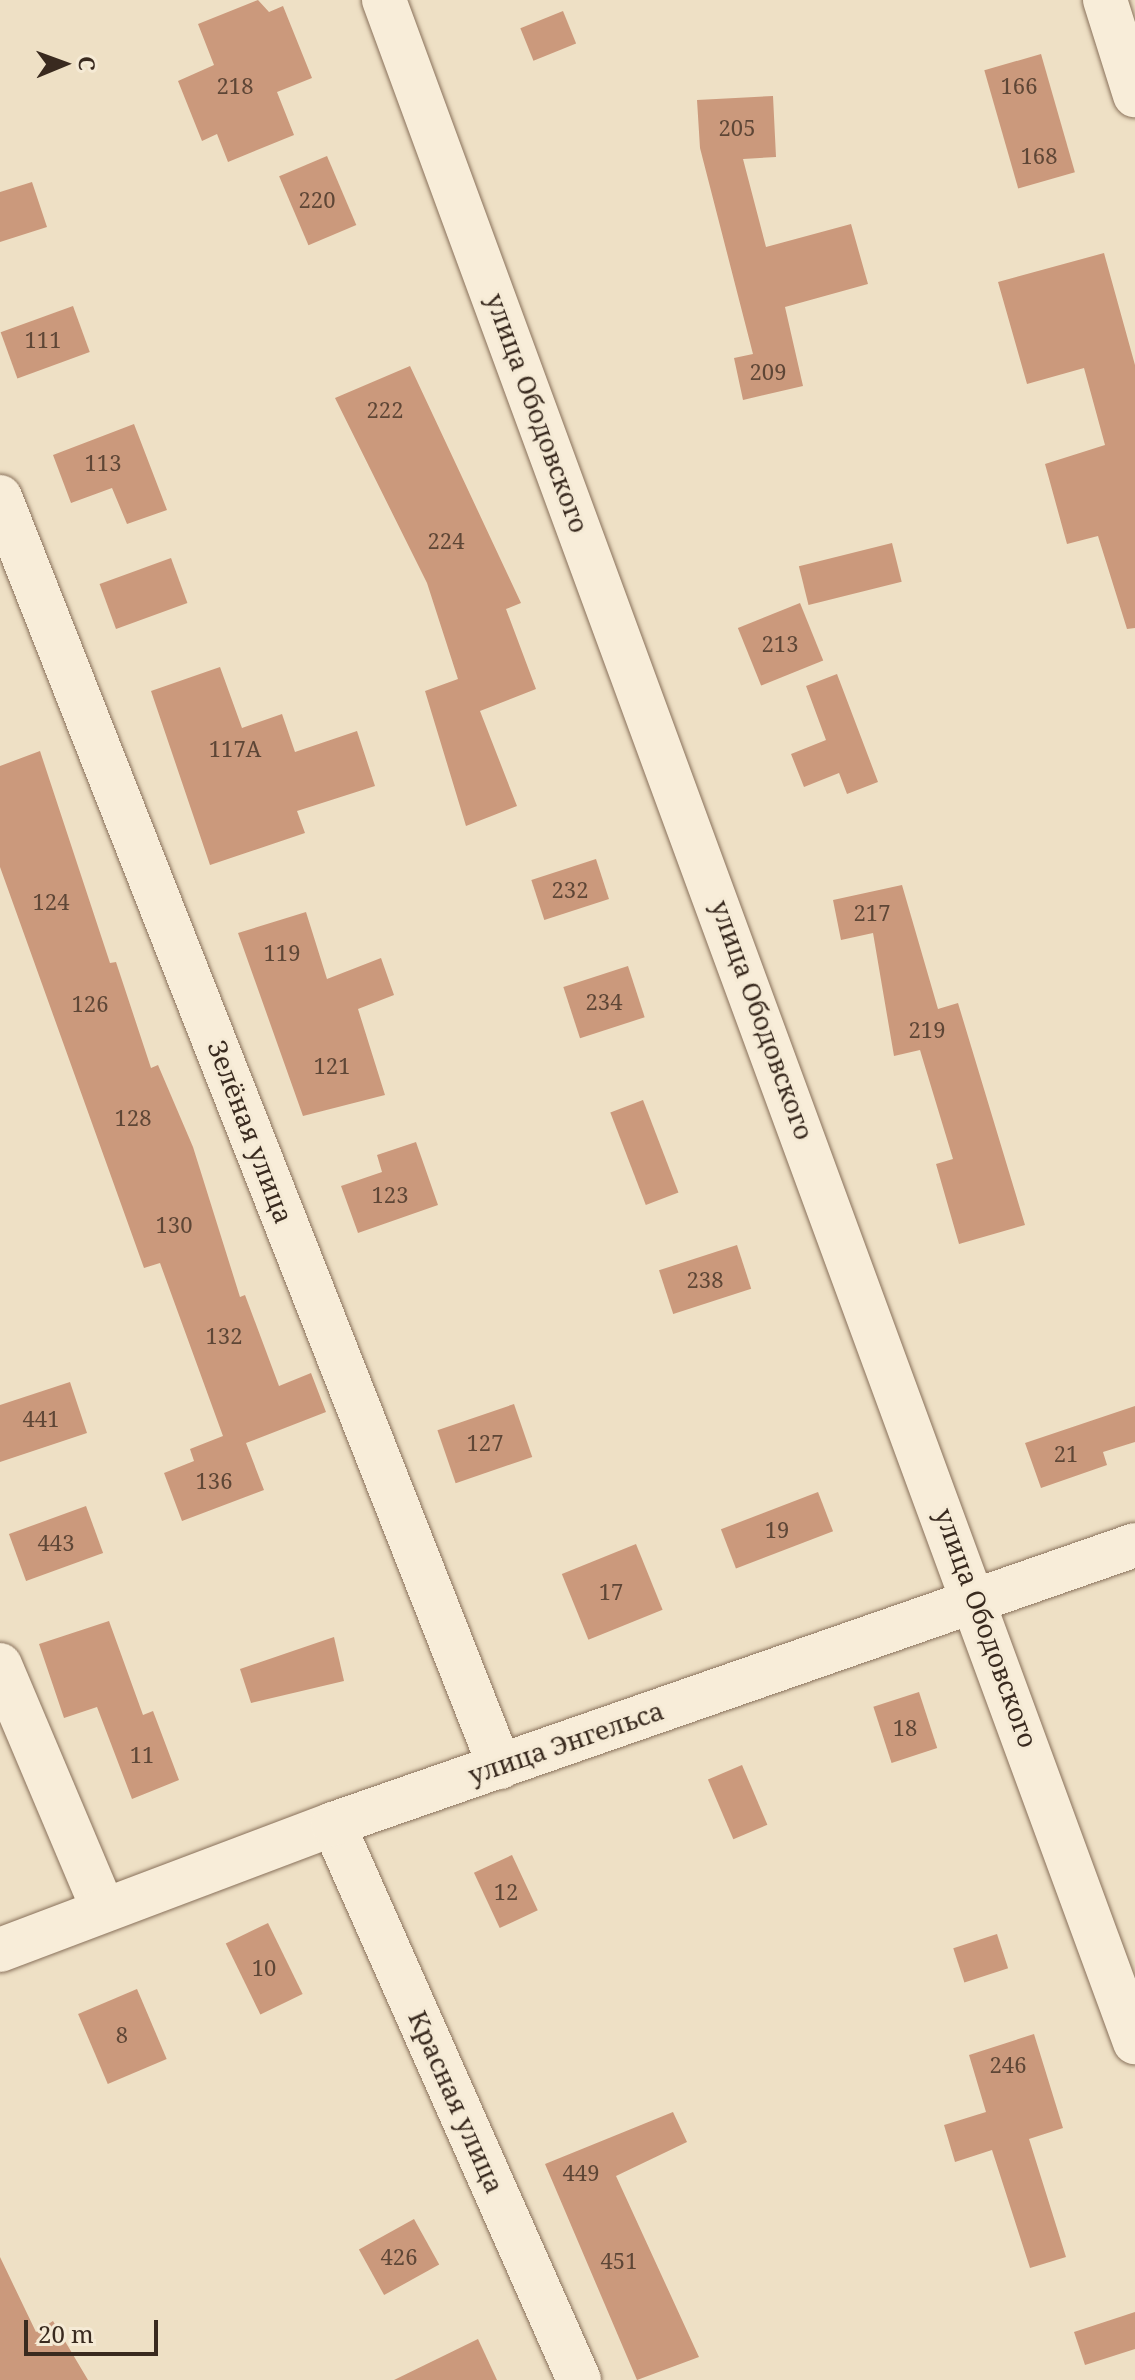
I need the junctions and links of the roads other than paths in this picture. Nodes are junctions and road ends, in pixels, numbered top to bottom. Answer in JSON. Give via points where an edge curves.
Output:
{"nodes":[{"id":1,"x":384,"y":0,"type":"edge"},
{"id":2,"x":1105,"y":0,"type":"edge"},
{"id":3,"x":1135,"y":95,"type":"edge"},
{"id":4,"x":0,"y":497,"type":"edge"},
{"id":5,"x":1135,"y":1545,"type":"edge"},
{"id":6,"x":976,"y":1598,"type":"junction"},
{"id":7,"x":0,"y":1665,"type":"edge"},
{"id":8,"x":500,"y":1767,"type":"junction"},
{"id":9,"x":333,"y":1824,"type":"junction"},
{"id":10,"x":103,"y":1909,"type":"junction"},
{"id":11,"x":0,"y":1950,"type":"edge"},
{"id":12,"x":1135,"y":2042,"type":"edge"},
{"id":13,"x":579,"y":2380,"type":"edge"}],
"edges":[{"from":1,"to":6,"type":"street","name":"улица Ободовского"},
{"from":2,"to":3,"type":"street"},
{"from":4,"to":8,"type":"street","name":"Зелёная улица"},
{"from":5,"to":6,"type":"street","name":"улица Энгельса"},
{"from":6,"to":8,"type":"street","name":"улица Энгельса"},
{"from":6,"to":12,"type":"street","name":"улица Ободовского"},
{"from":7,"to":10,"type":"street"},
{"from":8,"to":9,"type":"street","name":"улица Энгельса"},
{"from":9,"to":10,"type":"street","name":"улица Энгельса"},
{"from":9,"to":13,"type":"street","name":"Красная улица"},
{"from":10,"to":11,"type":"street","name":"улица Энгельса"}]}
